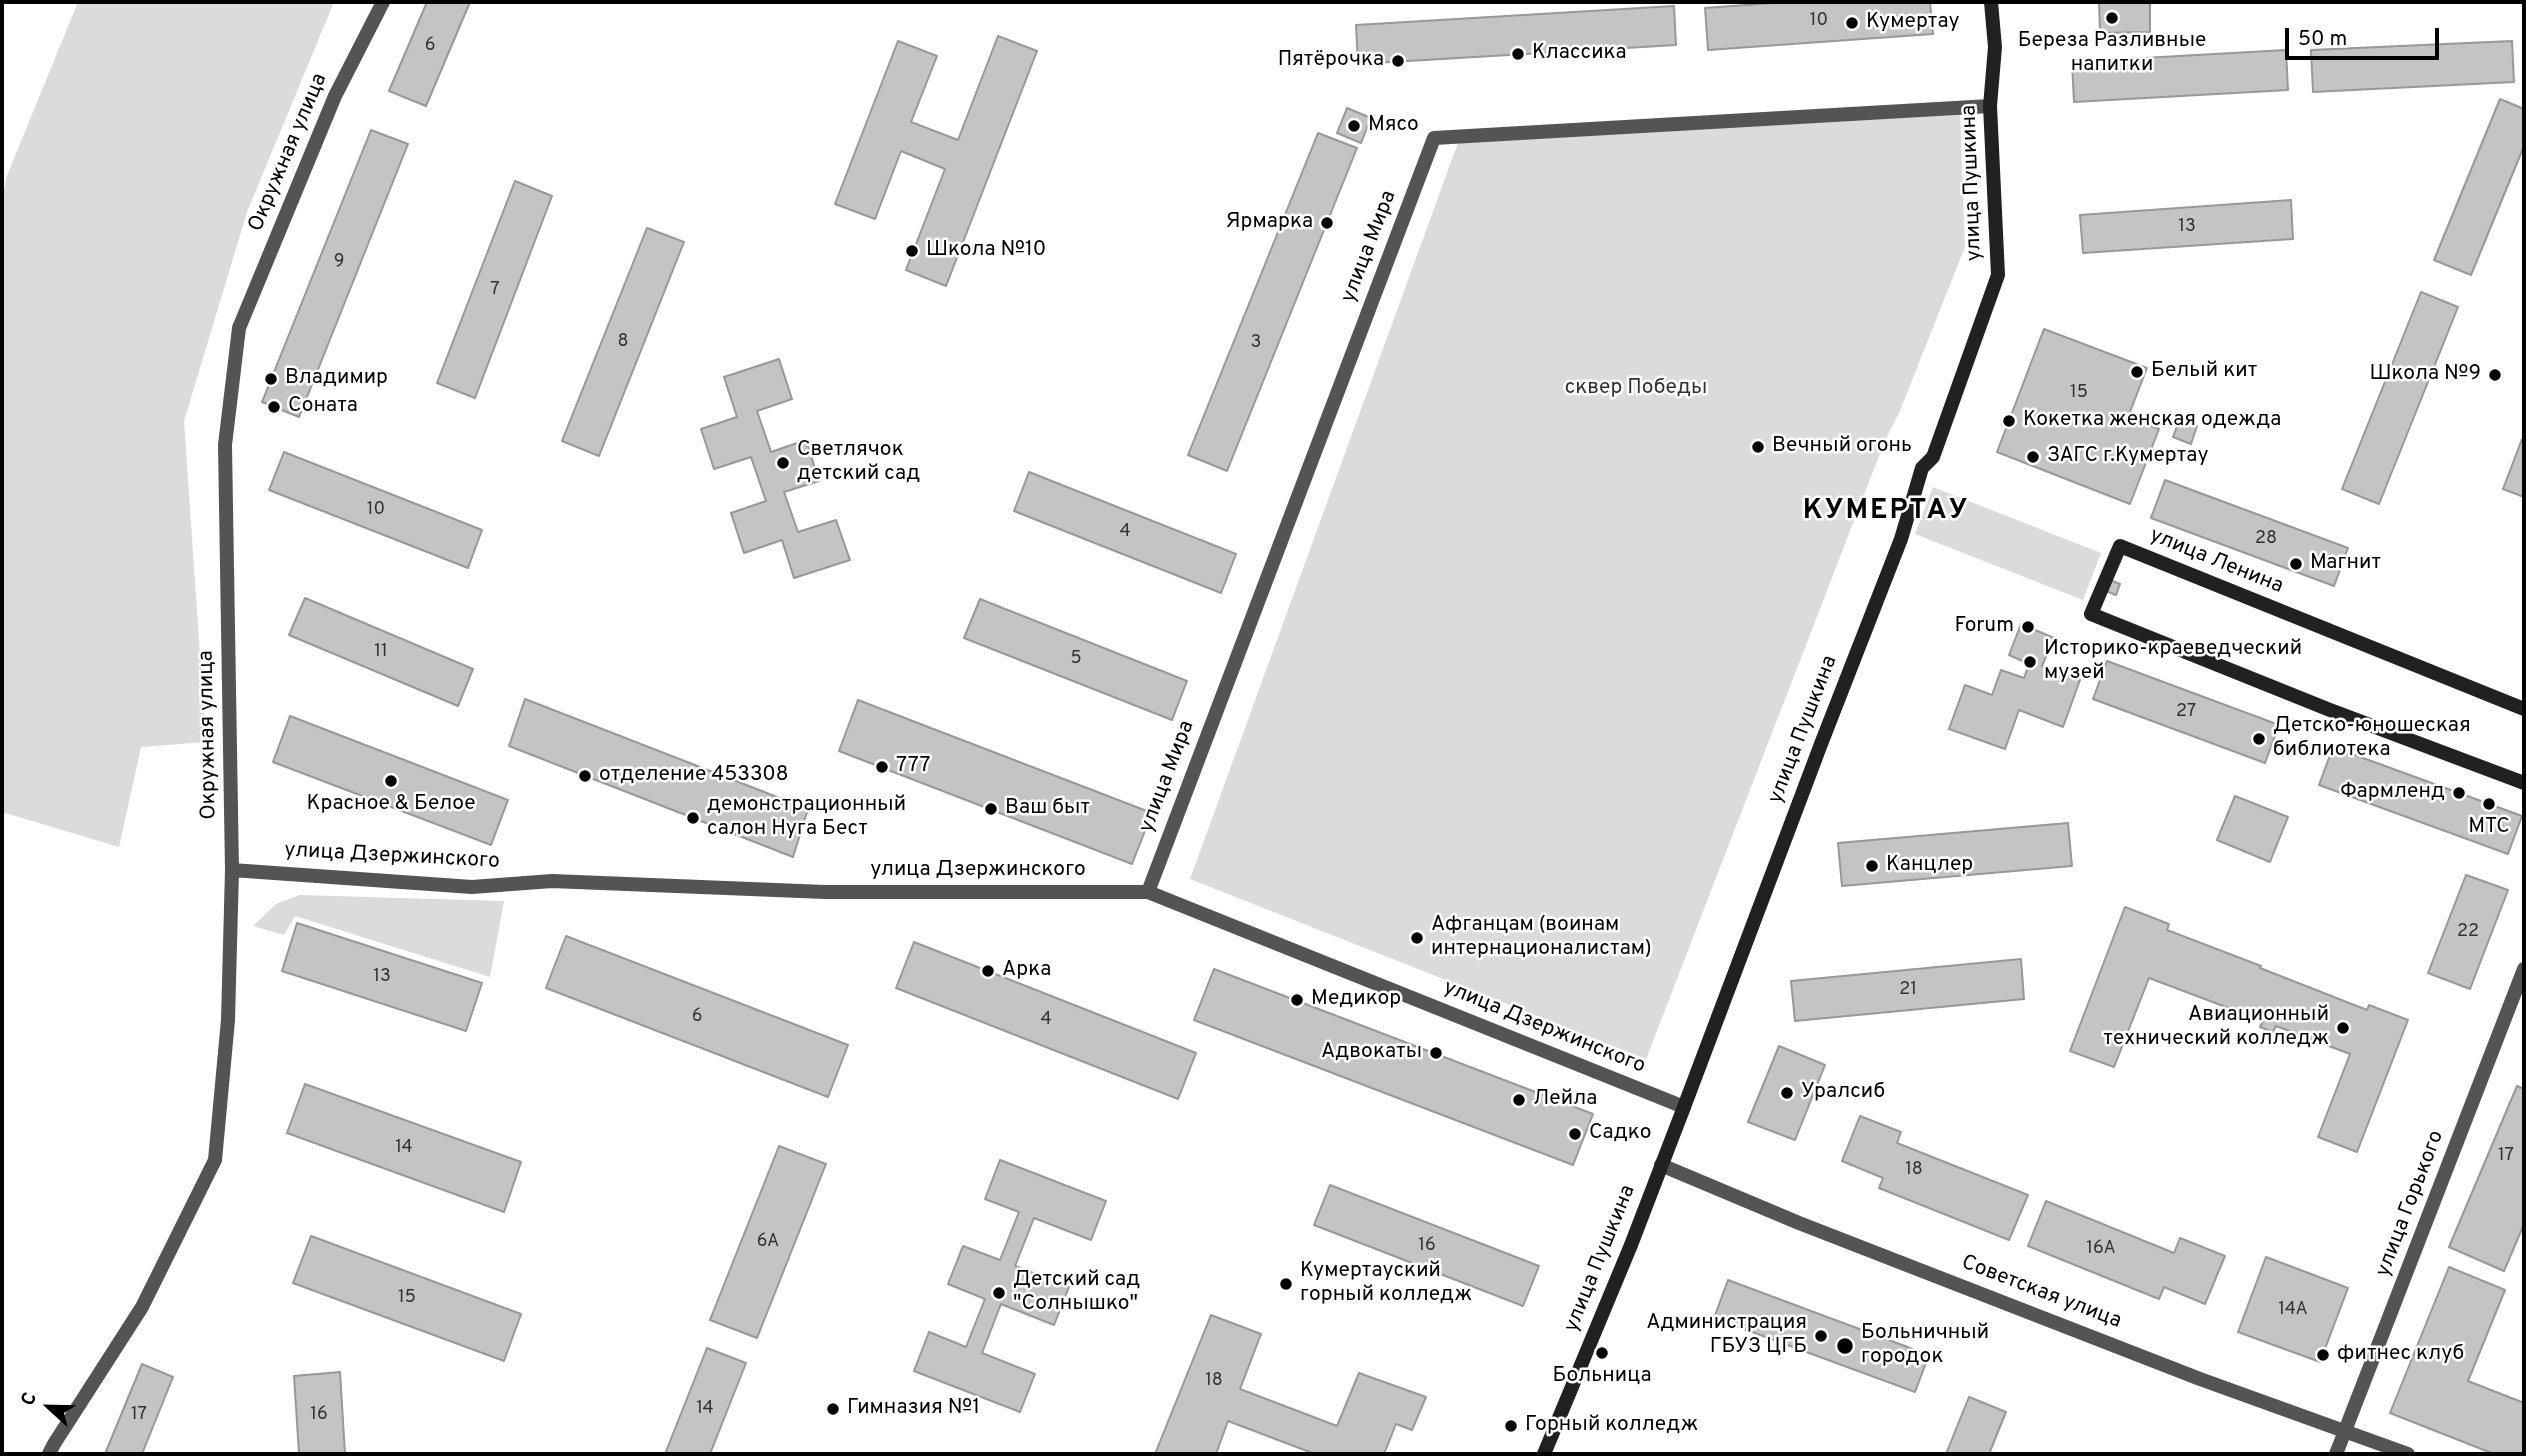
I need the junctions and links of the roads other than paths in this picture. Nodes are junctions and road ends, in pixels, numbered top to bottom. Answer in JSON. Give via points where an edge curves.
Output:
{"nodes":[{"id":1,"x":383,"y":2,"type":"edge"},
{"id":2,"x":1991,"y":2,"type":"edge"},
{"id":3,"x":1990,"y":106,"type":"junction"},
{"id":4,"x":2524,"y":709,"type":"edge"},
{"id":5,"x":2524,"y":783,"type":"edge"},
{"id":6,"x":232,"y":870,"type":"junction"},
{"id":7,"x":1148,"y":892,"type":"junction"},
{"id":8,"x":2524,"y":969,"type":"edge"},
{"id":9,"x":1684,"y":1107,"type":"junction"},
{"id":10,"x":1661,"y":1165,"type":"junction"},
{"id":11,"x":2346,"y":1430,"type":"junction"},
{"id":12,"x":49,"y":1454,"type":"edge"},
{"id":13,"x":1545,"y":1454,"type":"edge"},
{"id":14,"x":2336,"y":1454,"type":"edge"},
{"id":15,"x":2408,"y":1454,"type":"edge"}],
"edges":[{"from":1,"to":6,"type":"street","name":"Окружная улица","via":[[335,96],[239,328],[225,445]]},
{"from":2,"to":3,"type":"main road","name":"улица Пушкина","via":[[1996,47]]},
{"from":3,"to":7,"type":"street","name":"улица Мира","via":[[1434,138]]},
{"from":3,"to":9,"type":"main road","name":"улица Пушкина","via":[[1997,275],[1933,457],[1922,468],[1901,540]]},
{"from":4,"to":5,"type":"main road","name":"улица Ленина","via":[[2120,546],[2091,614]]},
{"from":6,"to":7,"type":"street","name":"улица Дзержинского","via":[[472,887],[552,881],[825,892]]},
{"from":6,"to":12,"type":"street","name":"Окружная улица","via":[[228,1020],[215,1160],[142,1307]]},
{"from":7,"to":9,"type":"street","name":"улица Дзержинского"},
{"from":8,"to":11,"type":"street","name":"улица Горького"},
{"from":9,"to":10,"type":"main road","name":"улица Пушкина"},
{"from":10,"to":11,"type":"street","name":"Советская улица","via":[[2200,1379]]},
{"from":10,"to":13,"type":"main road","name":"улица Пушкина"},
{"from":11,"to":14,"type":"street","name":"улица Горького"},
{"from":11,"to":15,"type":"street","name":"Советская улица"}]}
